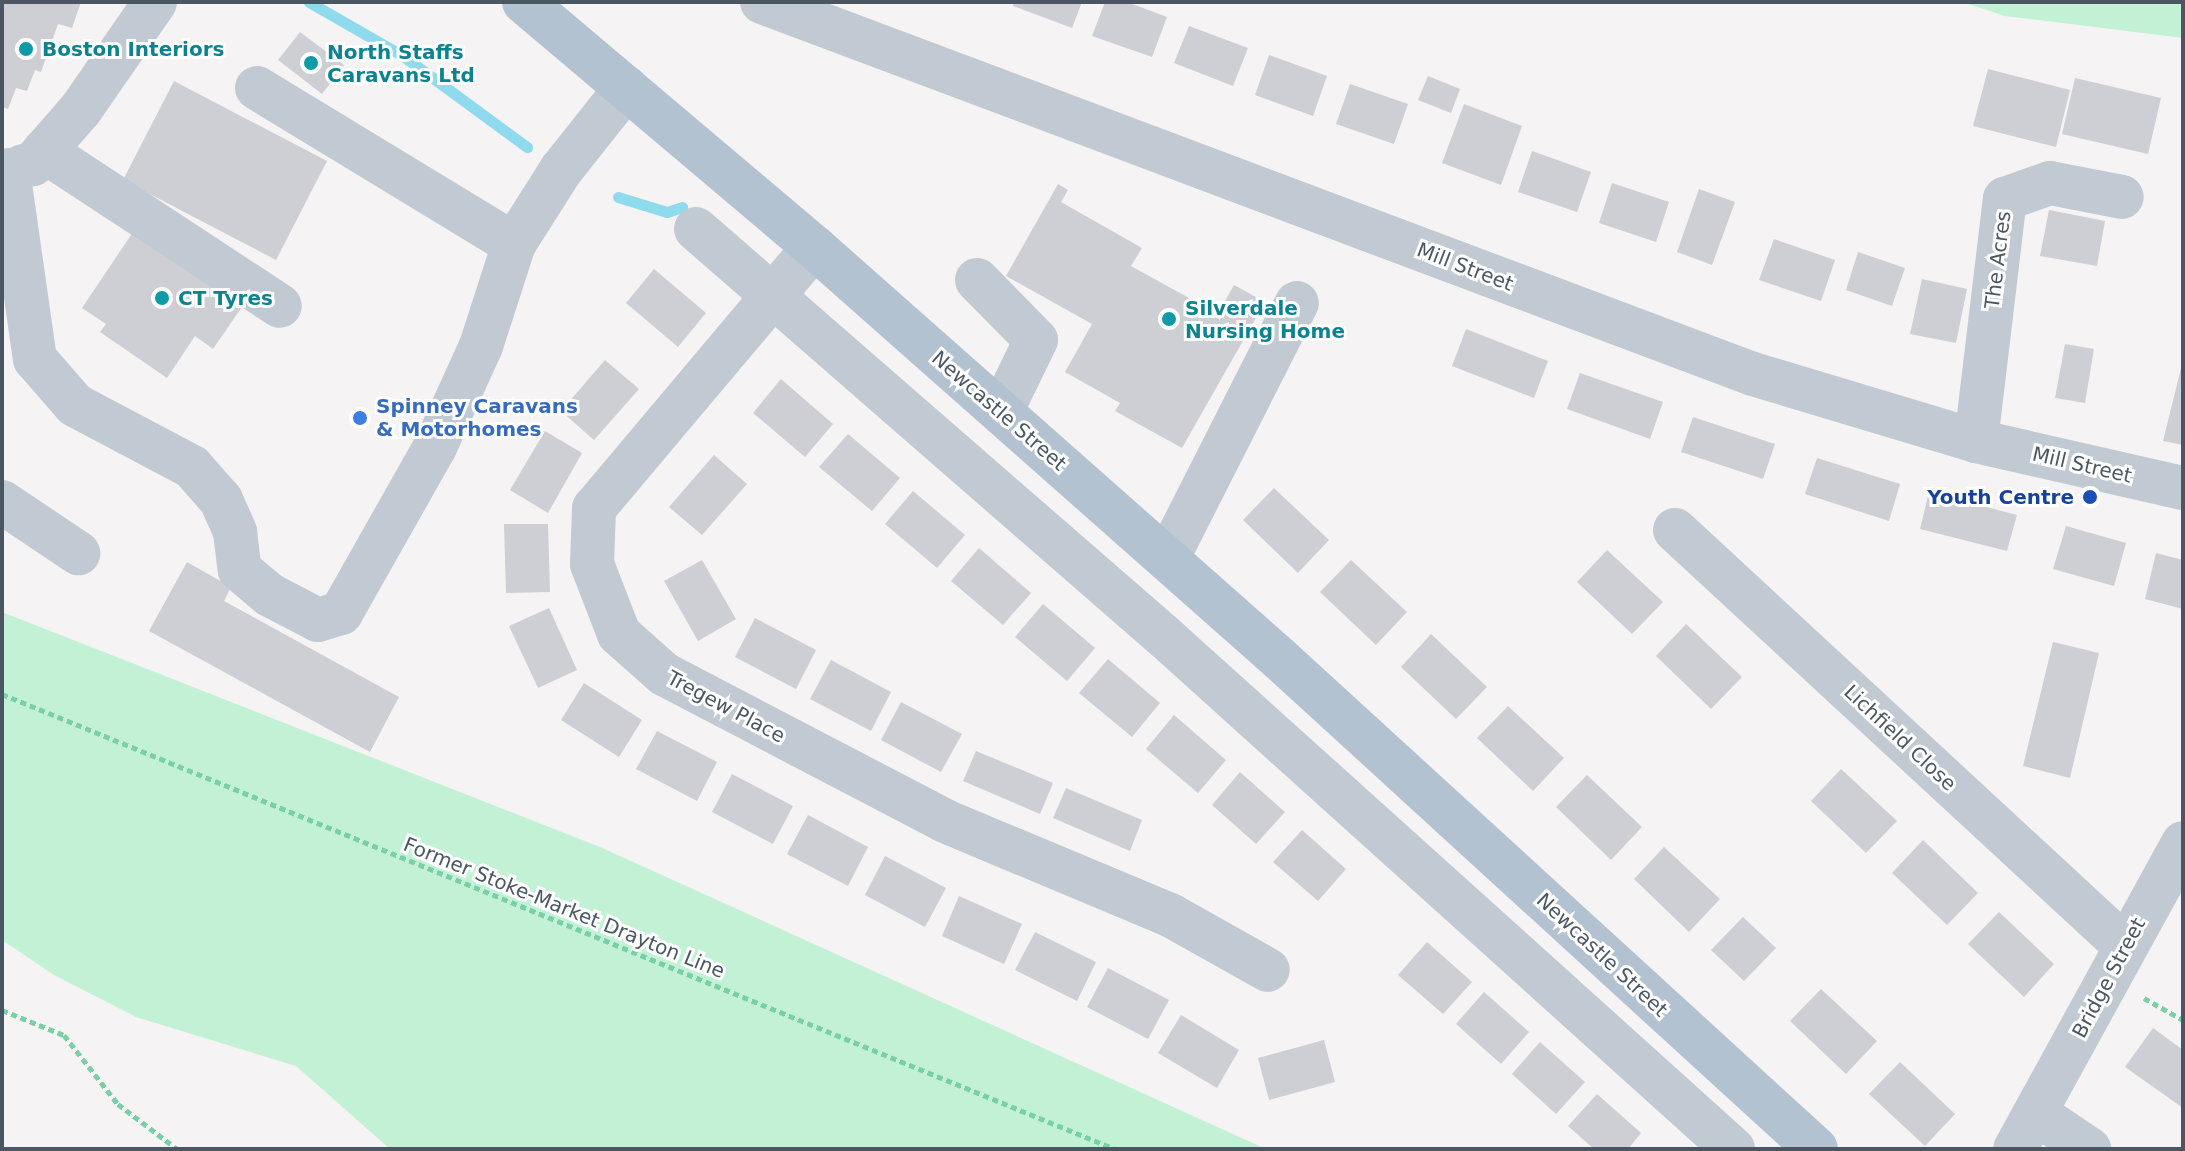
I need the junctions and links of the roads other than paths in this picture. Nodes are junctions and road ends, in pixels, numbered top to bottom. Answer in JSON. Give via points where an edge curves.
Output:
{"nodes":[{"id":1,"x":155,"y":2,"type":"edge"},
{"id":2,"x":524,"y":2,"type":"edge"},
{"id":3,"x":762,"y":2,"type":"edge"},
{"id":4,"x":257,"y":88,"type":"dead end"},
{"id":5,"x":626,"y":88,"type":"junction"},
{"id":6,"x":18,"y":165,"type":"edge"},
{"id":7,"x":2122,"y":197,"type":"dead end"},
{"id":8,"x":696,"y":229,"type":"dead end"},
{"id":9,"x":514,"y":244,"type":"junction"},
{"id":10,"x":814,"y":247,"type":"junction"},
{"id":11,"x":977,"y":280,"type":"dead end"},
{"id":12,"x":774,"y":294,"type":"junction"},
{"id":13,"x":1297,"y":303,"type":"dead end"},
{"id":14,"x":280,"y":306,"type":"dead end"},
{"id":15,"x":1001,"y":412,"type":"junction"},
{"id":16,"x":1976,"y":441,"type":"junction"},
{"id":17,"x":2183,"y":488,"type":"edge"},
{"id":18,"x":2,"y":502,"type":"edge"},
{"id":19,"x":1675,"y":530,"type":"dead end"},
{"id":20,"x":78,"y":553,"type":"dead end"},
{"id":21,"x":1167,"y":559,"type":"junction"},
{"id":22,"x":1465,"y":830,"type":"junction"},
{"id":23,"x":2183,"y":843,"type":"edge"},
{"id":24,"x":1426,"y":871,"type":"junction"},
{"id":25,"x":2125,"y":946,"type":"junction"},
{"id":26,"x":1268,"y":970,"type":"dead end"},
{"id":27,"x":1738,"y":1081,"type":"junction"},
{"id":28,"x":1697,"y":1116,"type":"junction"},
{"id":29,"x":2026,"y":1131,"type":"edge"},
{"id":30,"x":1733,"y":1149,"type":"edge"},
{"id":31,"x":1816,"y":1149,"type":"edge"},
{"id":32,"x":2089,"y":1149,"type":"edge"}],
"edges":[{"from":1,"to":6,"type":"street","via":[[81,109]]},
{"from":2,"to":5,"type":"main road","name":"Newcastle Street"},
{"from":3,"to":16,"type":"street","name":"Mill Street","via":[[1753,374]]},
{"from":4,"to":9,"type":"street"},
{"from":5,"to":9,"type":"street","via":[[561,170]]},
{"from":5,"to":10,"type":"main road","name":"Newcastle Street"},
{"from":6,"to":9,"type":"street","via":[[35,359],[75,405],[192,467],[221,500],[235,532],[240,570],[270,595],[318,620],[341,613],[435,447],[481,346]]},
{"from":6,"to":14,"type":"street"},
{"from":7,"to":16,"type":"street","name":"The Acres","via":[[2050,183],[2005,199]]},
{"from":8,"to":12,"type":"street"},
{"from":10,"to":12,"type":"street","name":"Tregew Place"},
{"from":10,"to":15,"type":"main road","name":"Newcastle Street"},
{"from":11,"to":15,"type":"street","via":[[1036,340]]},
{"from":12,"to":24,"type":"street"},
{"from":12,"to":26,"type":"street","name":"Tregew Place","via":[[594,508],[592,564],[619,634],[664,674],[931,814],[1170,915]]},
{"from":13,"to":21,"type":"street"},
{"from":15,"to":21,"type":"main road","name":"Newcastle Street"},
{"from":16,"to":17,"type":"street","name":"Mill Street"},
{"from":18,"to":20,"type":"street"},
{"from":19,"to":25,"type":"street","name":"Lichfield Close"},
{"from":21,"to":22,"type":"main road","name":"Newcastle Street"},
{"from":22,"to":24,"type":"street"},
{"from":22,"to":27,"type":"main road","name":"Newcastle Street"},
{"from":23,"to":25,"type":"street","name":"Bridge Street"},
{"from":24,"to":28,"type":"street"},
{"from":25,"to":29,"type":"street","name":"Bridge Street"},
{"from":27,"to":28,"type":"street"},
{"from":27,"to":31,"type":"main road","name":"Newcastle Street"},
{"from":28,"to":30,"type":"street"},
{"from":29,"to":32,"type":"street","name":"Bridge Street"}]}
